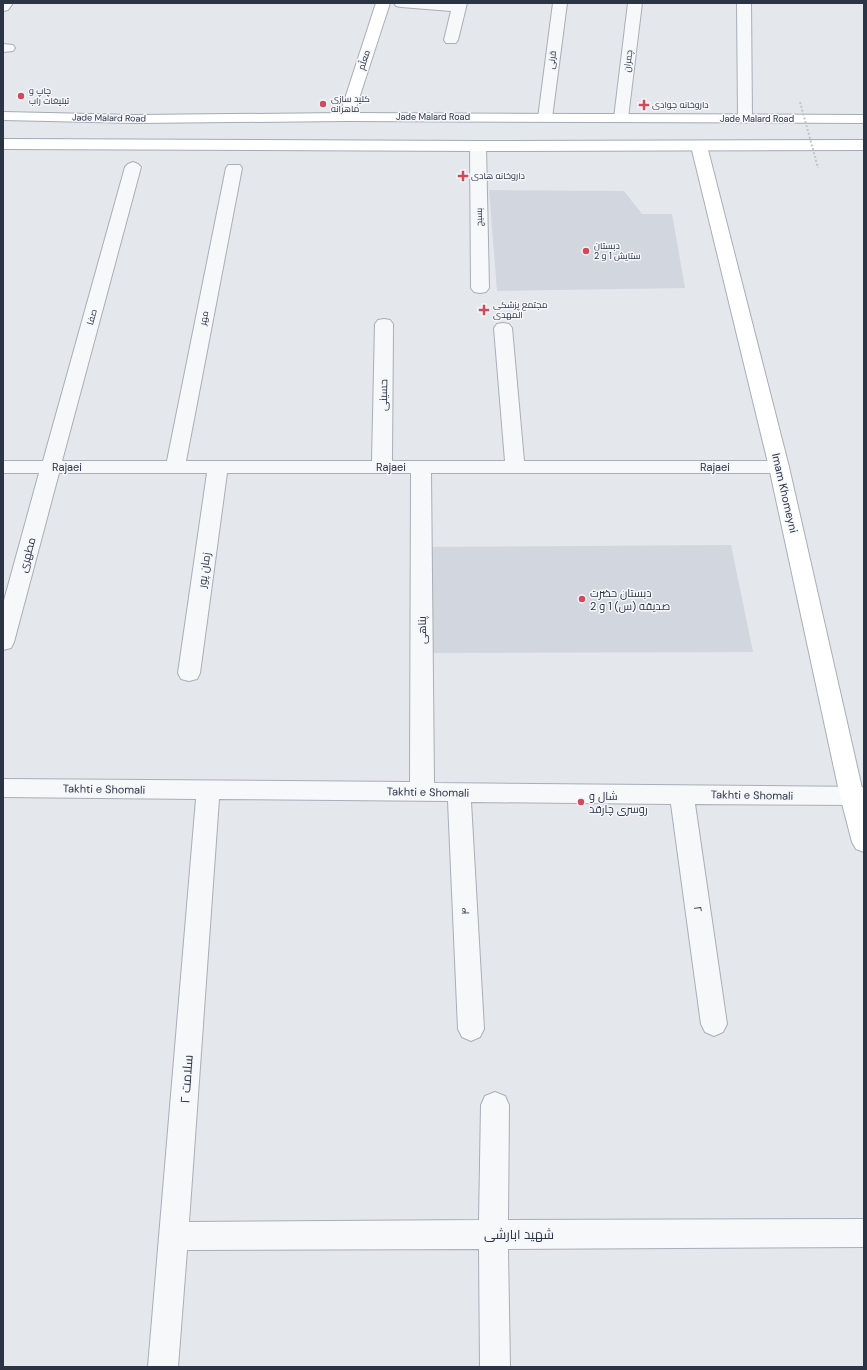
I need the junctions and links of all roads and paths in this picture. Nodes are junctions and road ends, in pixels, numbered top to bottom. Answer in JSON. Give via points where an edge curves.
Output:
{"nodes":[{"id":1,"x":6,"y":3,"type":"edge"},
{"id":2,"x":383,"y":3,"type":"edge"},
{"id":3,"x":401,"y":3,"type":"edge"},
{"id":4,"x":560,"y":3,"type":"edge"},
{"id":5,"x":635,"y":3,"type":"edge"},
{"id":6,"x":744,"y":3,"type":"edge"},
{"id":7,"x":459,"y":5,"type":"edge"},
{"id":8,"x":3,"y":7,"type":"edge"},
{"id":9,"x":451,"y":40,"type":"dead end"},
{"id":10,"x":800,"y":102,"type":"dead end"},
{"id":11,"x":3,"y":116,"type":"edge"},
{"id":12,"x":29,"y":116,"type":"junction"},
{"id":13,"x":346,"y":117,"type":"junction"},
{"id":14,"x":545,"y":118,"type":"junction"},
{"id":15,"x":621,"y":118,"type":"junction"},
{"id":16,"x":136,"y":119,"type":"junction"},
{"id":17,"x":745,"y":119,"type":"junction"},
{"id":18,"x":864,"y":119,"type":"edge"},
{"id":19,"x":3,"y":143,"type":"edge"},
{"id":20,"x":864,"y":145,"type":"edge"},
{"id":21,"x":141,"y":146,"type":"junction"},
{"id":22,"x":478,"y":146,"type":"junction"},
{"id":23,"x":699,"y":146,"type":"junction"},
{"id":24,"x":133,"y":167,"type":"dead end"},
{"id":25,"x":234,"y":168,"type":"dead end"},
{"id":26,"x":818,"y":168,"type":"dead end"},
{"id":27,"x":480,"y":288,"type":"dead end"},
{"id":28,"x":384,"y":324,"type":"dead end"},
{"id":29,"x":503,"y":328,"type":"dead end"},
{"id":30,"x":3,"y":467,"type":"edge"},
{"id":31,"x":50,"y":467,"type":"junction"},
{"id":32,"x":175,"y":467,"type":"junction"},
{"id":33,"x":218,"y":467,"type":"junction"},
{"id":34,"x":382,"y":467,"type":"junction"},
{"id":35,"x":421,"y":467,"type":"junction"},
{"id":36,"x":514,"y":467,"type":"junction"},
{"id":37,"x":779,"y":467,"type":"junction"},
{"id":38,"x":3,"y":642,"type":"edge"},
{"id":39,"x":189,"y":673,"type":"dead end"},
{"id":40,"x":3,"y":788,"type":"edge"},
{"id":41,"x":208,"y":790,"type":"junction"},
{"id":42,"x":422,"y":792,"type":"junction"},
{"id":43,"x":459,"y":792,"type":"junction"},
{"id":44,"x":682,"y":795,"type":"junction"},
{"id":45,"x":858,"y":796,"type":"edge"},
{"id":46,"x":864,"y":842,"type":"edge"},
{"id":47,"x":714,"y":1024,"type":"dead end"},
{"id":48,"x":471,"y":1029,"type":"dead end"},
{"id":49,"x":495,"y":1105,"type":"dead end"},
{"id":50,"x":864,"y":1232,"type":"edge"},
{"id":51,"x":493,"y":1234,"type":"junction"},
{"id":52,"x":174,"y":1236,"type":"junction"},
{"id":53,"x":163,"y":1367,"type":"edge"},
{"id":54,"x":495,"y":1367,"type":"edge"}],
"edges":[{"from":1,"to":8,"type":"street"},
{"from":2,"to":13,"type":"main road","name":"معلّم"},
{"from":3,"to":7,"type":"street"},
{"from":4,"to":14,"type":"street","name":"قرنی"},
{"from":5,"to":15,"type":"street","name":"چمران"},
{"from":6,"to":17,"type":"street"},
{"from":7,"to":9,"type":"street"},
{"from":10,"to":26,"type":"path","bridge":true},
{"from":11,"to":12,"type":"main road","name":"Jade Malard Road"},
{"from":12,"to":16,"type":"main road","name":"Jade Malard Road"},
{"from":12,"to":19,"type":"main road","via":[[40,120],[44,127],[40,133]]},
{"from":13,"to":14,"type":"main road","name":"Jade Malard Road"},
{"from":13,"to":16,"type":"main road","name":"Jade Malard Road"},
{"from":14,"to":15,"type":"main road","name":"Jade Malard Road"},
{"from":15,"to":17,"type":"main road","name":"Jade Malard Road"},
{"from":16,"to":21,"type":"main road","via":[[118,129],[122,139]]},
{"from":17,"to":18,"type":"main road","name":"Jade Malard Road"},
{"from":19,"to":21,"type":"main road"},
{"from":20,"to":23,"type":"main road"},
{"from":21,"to":22,"type":"main road"},
{"from":22,"to":23,"type":"main road"},
{"from":22,"to":27,"type":"street","name":"بسیج"},
{"from":23,"to":37,"type":"main road","name":"Imam Khomeyni"},
{"from":24,"to":31,"type":"street","name":"صفا"},
{"from":25,"to":32,"type":"street","name":"مهر"},
{"from":28,"to":34,"type":"street","name":"حسینی"},
{"from":29,"to":36,"type":"street"},
{"from":30,"to":31,"type":"street","name":"Rajaei"},
{"from":31,"to":32,"type":"street","name":"Rajaei"},
{"from":31,"to":38,"type":"street","name":"مطهری"},
{"from":32,"to":33,"type":"street","name":"Rajaei"},
{"from":33,"to":34,"type":"street","name":"Rajaei"},
{"from":33,"to":39,"type":"street","name":"زمان پور"},
{"from":34,"to":35,"type":"street","name":"Rajaei"},
{"from":35,"to":36,"type":"street","name":"Rajaei"},
{"from":35,"to":42,"type":"street","name":"پناهی"},
{"from":36,"to":37,"type":"street","name":"Rajaei"},
{"from":37,"to":45,"type":"main road","name":"Imam Khomeyni"},
{"from":40,"to":41,"type":"street","name":"Takhti e Shomali"},
{"from":41,"to":42,"type":"street","name":"Takhti e Shomali"},
{"from":41,"to":52,"type":"street","name":"سلامت ۲"},
{"from":42,"to":43,"type":"street","name":"Takhti e Shomali"},
{"from":43,"to":44,"type":"street","name":"Takhti e Shomali"},
{"from":43,"to":48,"type":"street","name":"۴"},
{"from":44,"to":45,"type":"street","name":"Takhti e Shomali"},
{"from":44,"to":47,"type":"street","name":"۲"},
{"from":45,"to":46,"type":"main road","name":"Imam Khomeyni"},
{"from":49,"to":51,"type":"street"},
{"from":50,"to":51,"type":"street","name":"شهید ابارشی"},
{"from":51,"to":52,"type":"street","name":"شهید ابارشی"},
{"from":51,"to":54,"type":"street"},
{"from":52,"to":53,"type":"street","name":"سلامت ۲"}]}
